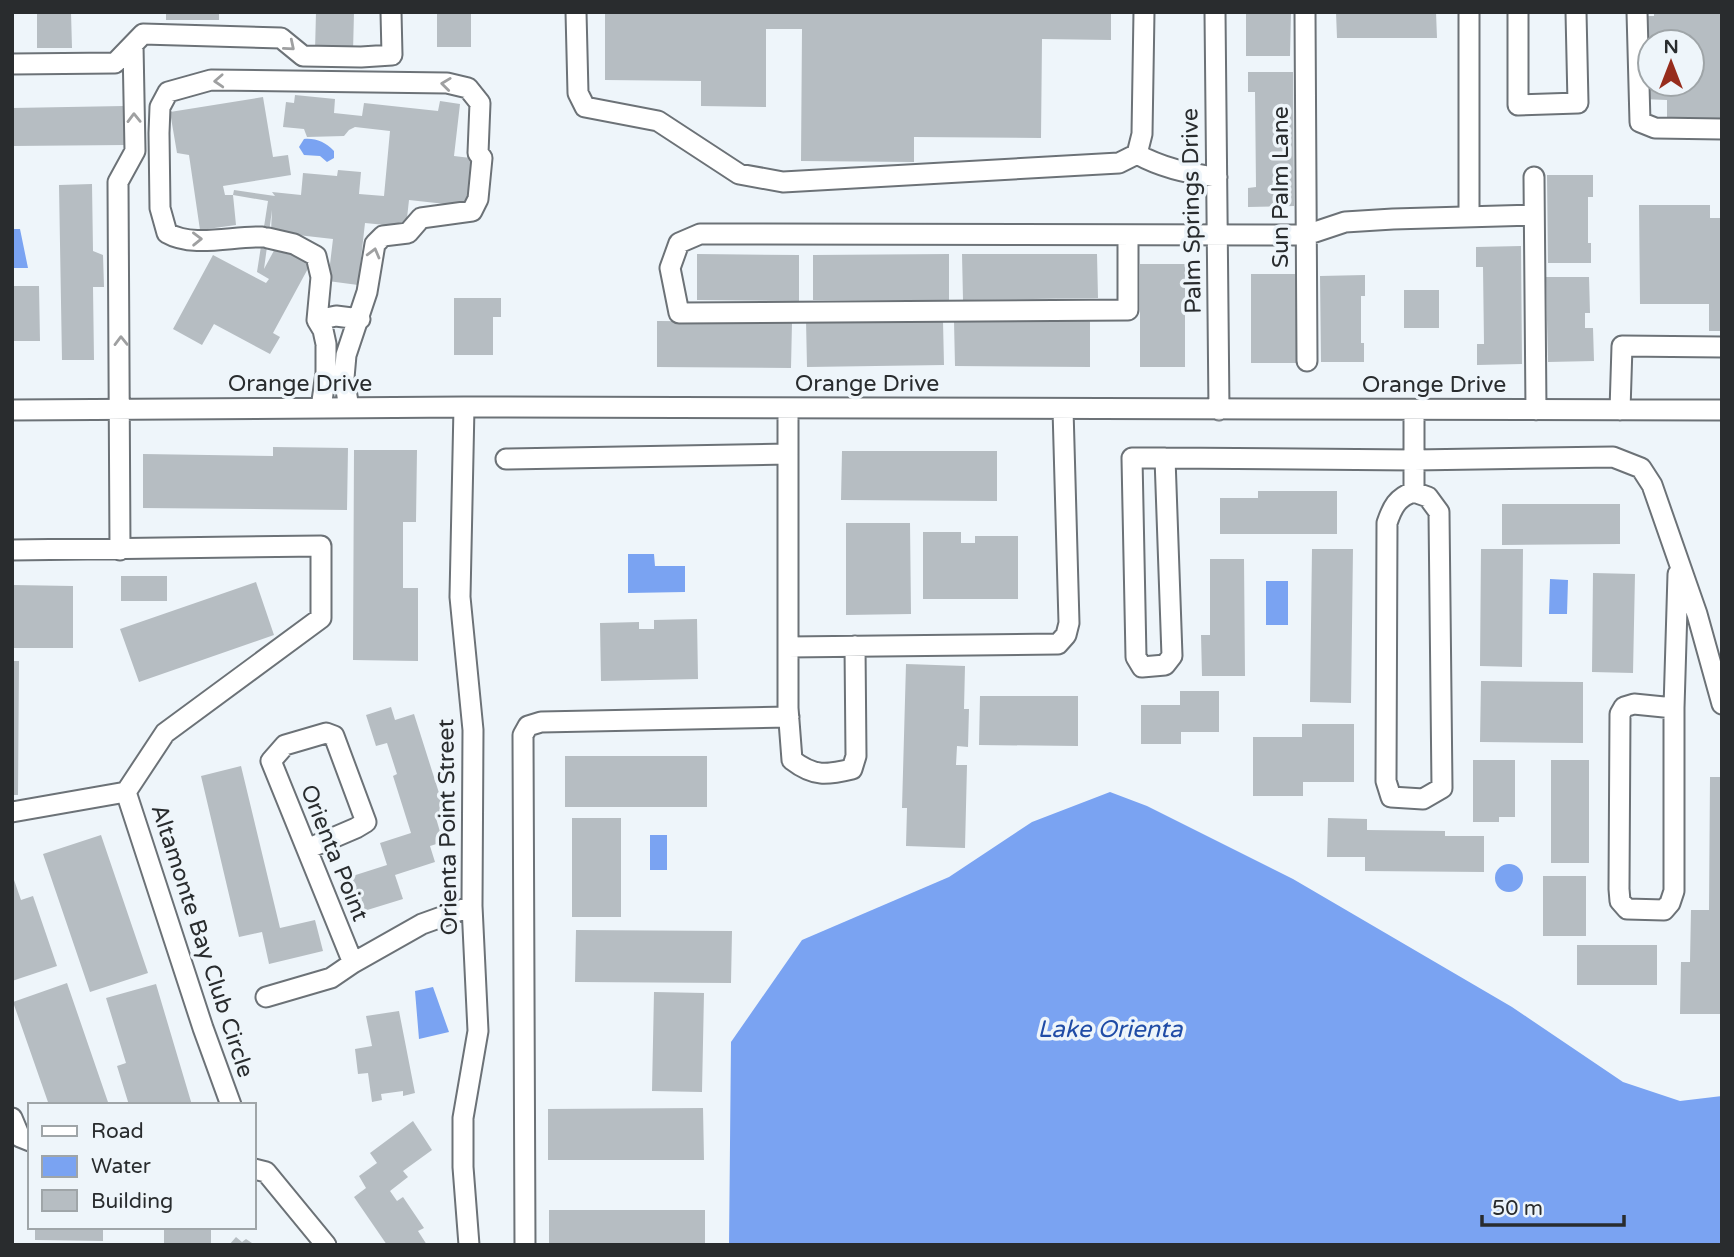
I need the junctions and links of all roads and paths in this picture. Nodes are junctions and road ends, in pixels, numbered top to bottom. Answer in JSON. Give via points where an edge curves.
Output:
{"nodes":[{"id":1,"x":391,"y":12,"type":"edge"},
{"id":2,"x":576,"y":12,"type":"edge"},
{"id":3,"x":1144,"y":12,"type":"edge"},
{"id":4,"x":1215,"y":12,"type":"edge"},
{"id":5,"x":1305,"y":12,"type":"edge"},
{"id":6,"x":1469,"y":12,"type":"edge"},
{"id":7,"x":1518,"y":12,"type":"edge"},
{"id":8,"x":1576,"y":12,"type":"edge"},
{"id":9,"x":1637,"y":12,"type":"edge"},
{"id":10,"x":133,"y":45,"type":"junction"},
{"id":11,"x":12,"y":64,"type":"edge"},
{"id":12,"x":1722,"y":129,"type":"edge"},
{"id":13,"x":1137,"y":154,"type":"junction"},
{"id":14,"x":1217,"y":177,"type":"junction"},
{"id":15,"x":1534,"y":177,"type":"dead end"},
{"id":16,"x":1534,"y":215,"type":"junction"},
{"id":17,"x":1469,"y":216,"type":"junction"},
{"id":18,"x":1128,"y":235,"type":"junction"},
{"id":19,"x":1217,"y":235,"type":"junction"},
{"id":20,"x":1306,"y":235,"type":"junction"},
{"id":21,"x":360,"y":319,"type":"junction"},
{"id":22,"x":317,"y":320,"type":"junction"},
{"id":23,"x":1722,"y":347,"type":"edge"},
{"id":24,"x":1307,"y":361,"type":"dead end"},
{"id":25,"x":464,"y":407,"type":"junction"},
{"id":26,"x":321,"y":408,"type":"junction"},
{"id":27,"x":349,"y":408,"type":"junction"},
{"id":28,"x":788,"y":408,"type":"junction"},
{"id":29,"x":1063,"y":409,"type":"junction"},
{"id":30,"x":12,"y":410,"type":"edge"},
{"id":31,"x":121,"y":410,"type":"junction"},
{"id":32,"x":1219,"y":410,"type":"junction"},
{"id":33,"x":1414,"y":410,"type":"junction"},
{"id":34,"x":1536,"y":410,"type":"junction"},
{"id":35,"x":1620,"y":410,"type":"junction"},
{"id":36,"x":1722,"y":410,"type":"edge"},
{"id":37,"x":788,"y":454,"type":"junction"},
{"id":38,"x":1165,"y":458,"type":"junction"},
{"id":39,"x":506,"y":459,"type":"dead end"},
{"id":40,"x":1414,"y":460,"type":"junction"},
{"id":41,"x":1415,"y":492,"type":"junction"},
{"id":42,"x":12,"y":550,"type":"edge"},
{"id":43,"x":120,"y":550,"type":"junction"},
{"id":44,"x":1678,"y":559,"type":"junction"},
{"id":45,"x":856,"y":646,"type":"junction"},
{"id":46,"x":788,"y":647,"type":"junction"},
{"id":47,"x":1722,"y":704,"type":"edge"},
{"id":48,"x":1674,"y":708,"type":"junction"},
{"id":49,"x":789,"y":717,"type":"junction"},
{"id":50,"x":127,"y":792,"type":"junction"},
{"id":51,"x":12,"y":812,"type":"edge"},
{"id":52,"x":307,"y":849,"type":"junction"},
{"id":53,"x":472,"y":906,"type":"junction"},
{"id":54,"x":353,"y":963,"type":"junction"},
{"id":55,"x":266,"y":997,"type":"dead end"},
{"id":56,"x":230,"y":1103,"type":"edge"},
{"id":57,"x":12,"y":1118,"type":"edge"},
{"id":58,"x":28,"y":1140,"type":"edge"},
{"id":59,"x":256,"y":1169,"type":"edge"},
{"id":60,"x":326,"y":1245,"type":"edge"},
{"id":61,"x":469,"y":1245,"type":"edge"},
{"id":62,"x":525,"y":1245,"type":"edge"}],
"edges":[{"from":10,"to":1,"type":"street","one_way":true,"via":[[144,34],[281,38],[303,56],[392,55]]},
{"from":2,"to":13,"type":"street","via":[[578,93],[585,107],[658,121],[739,174],[783,182],[1119,163]]},
{"from":3,"to":13,"type":"street","via":[[1142,134]]},
{"from":4,"to":14,"type":"street","name":"Palm Springs Drive"},
{"from":5,"to":20,"type":"street","name":"Sun Palm Lane"},
{"from":6,"to":17,"type":"street"},
{"from":7,"to":8,"type":"street","via":[[1518,105],[1578,103]]},
{"from":9,"to":12,"type":"street","via":[[1640,122],[1655,128]]},
{"from":10,"to":11,"type":"street","via":[[114,63]]},
{"from":31,"to":10,"type":"street","one_way":true,"via":[[118,182],[135,150]]},
{"from":13,"to":14,"type":"street","via":[[1156,165]]},
{"from":14,"to":19,"type":"street","name":"Palm Springs Drive"},
{"from":15,"to":16,"type":"street"},
{"from":16,"to":17,"type":"street"},
{"from":16,"to":34,"type":"street"},
{"from":17,"to":20,"type":"street","via":[[1346,222]]},
{"from":18,"to":18,"type":"street","via":[[700,234],[678,243],[670,268],[678,313],[1128,310]]},
{"from":18,"to":19,"type":"street"},
{"from":19,"to":20,"type":"street"},
{"from":19,"to":32,"type":"street","name":"Palm Springs Drive"},
{"from":20,"to":24,"type":"street","name":"Sun Palm Lane"},
{"from":21,"to":22,"type":"street","via":[[336,316]]},
{"from":21,"to":22,"type":"street","one_way":true,"via":[[375,244],[383,236],[408,233],[421,218],[472,211],[478,200],[480,103],[468,88],[420,82],[211,80],[168,92],[160,107],[159,133],[160,208],[167,233],[190,240],[265,238],[294,244],[316,256],[321,277]]},
{"from":21,"to":27,"type":"street","via":[[346,355]]},
{"from":22,"to":26,"type":"street","via":[[326,344]]},
{"from":23,"to":35,"type":"street","via":[[1622,346]]},
{"from":25,"to":27,"type":"street","name":"Orange Drive"},
{"from":25,"to":28,"type":"street","name":"Orange Drive"},
{"from":25,"to":53,"type":"street","name":"Orienta Point Street","via":[[460,597],[473,730]]},
{"from":26,"to":27,"type":"street","name":"Orange Drive"},
{"from":26,"to":31,"type":"street","name":"Orange Drive"},
{"from":28,"to":29,"type":"street","name":"Orange Drive"},
{"from":28,"to":37,"type":"street"},
{"from":29,"to":32,"type":"street","name":"Orange Drive"},
{"from":29,"to":45,"type":"street","via":[[1066,635],[1058,644]]},
{"from":30,"to":31,"type":"street","name":"Orange Drive"},
{"from":31,"to":43,"type":"street"},
{"from":32,"to":33,"type":"street","name":"Orange Drive"},
{"from":33,"to":34,"type":"street","name":"Orange Drive"},
{"from":33,"to":40,"type":"street"},
{"from":34,"to":35,"type":"street","name":"Orange Drive"},
{"from":35,"to":36,"type":"street","name":"Orange Drive"},
{"from":37,"to":39,"type":"street"},
{"from":37,"to":46,"type":"street"},
{"from":38,"to":38,"type":"street","via":[[1172,656],[1165,665],[1142,667],[1136,657],[1131,462],[1132,458]]},
{"from":38,"to":40,"type":"street"},
{"from":40,"to":41,"type":"street"},
{"from":40,"to":44,"type":"street","via":[[1625,460],[1641,468],[1652,485]]},
{"from":41,"to":41,"type":"street","via":[[1393,505],[1387,523],[1386,781],[1391,797],[1423,799],[1442,788],[1439,512],[1428,497]]},
{"from":42,"to":43,"type":"street","name":"Altamonte Bay Club Circle"},
{"from":43,"to":50,"type":"street","name":"Altamonte Bay Club Circle","via":[[321,546],[321,618],[165,733]]},
{"from":44,"to":47,"type":"street"},
{"from":44,"to":48,"type":"street"},
{"from":45,"to":46,"type":"street"},
{"from":45,"to":49,"type":"street","via":[[856,756],[852,768],[826,775],[792,760]]},
{"from":46,"to":49,"type":"street"},
{"from":48,"to":48,"type":"street","via":[[1674,891],[1664,909],[1627,909],[1620,901],[1619,889],[1620,714],[1634,704]]},
{"from":49,"to":62,"type":"street","via":[[541,722],[528,726],[523,735]]},
{"from":50,"to":51,"type":"street","name":"Altamonte Bay Club Circle"},
{"from":50,"to":56,"type":"street","name":"Altamonte Bay Club Circle"},
{"from":52,"to":52,"type":"street","name":"Orienta Point","via":[[271,761],[285,745],[326,733],[334,736],[366,822]]},
{"from":52,"to":54,"type":"street","name":"Orienta Point"},
{"from":53,"to":54,"type":"street","name":"Orienta Point","via":[[422,924]]},
{"from":53,"to":61,"type":"street","name":"Orienta Point Street","via":[[478,1031],[463,1118]]},
{"from":54,"to":55,"type":"street","name":"Orienta Point","via":[[331,978]]},
{"from":57,"to":58,"type":"street","via":[[20,1137]]},
{"from":59,"to":60,"type":"street","via":[[267,1172]]}]}
